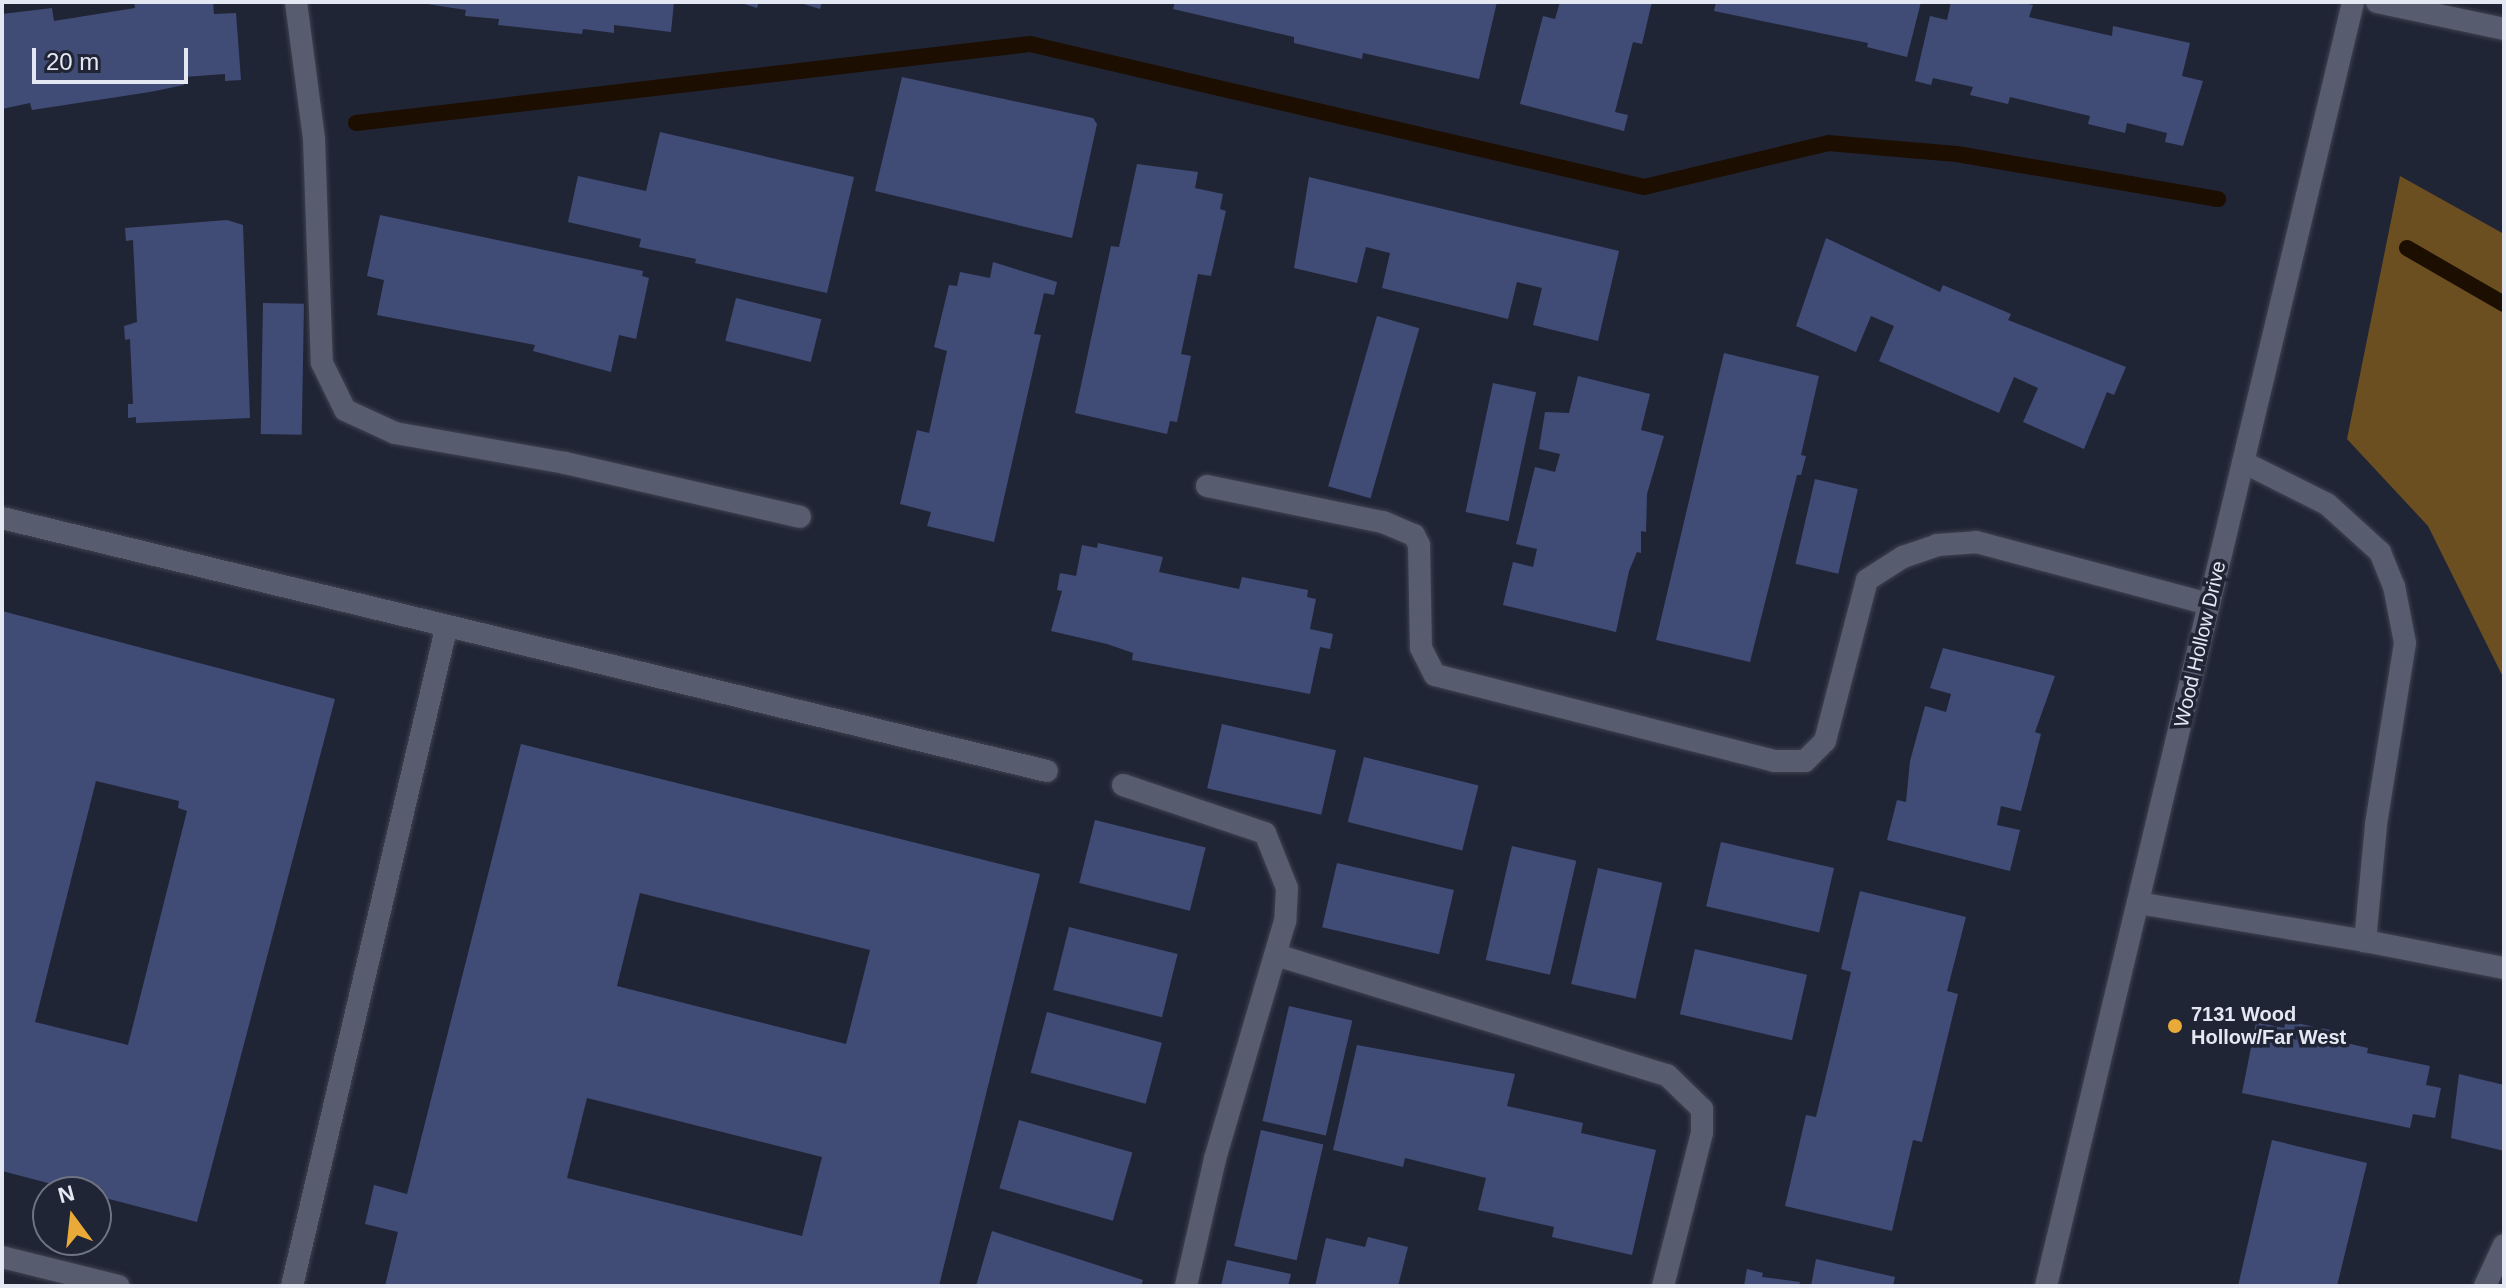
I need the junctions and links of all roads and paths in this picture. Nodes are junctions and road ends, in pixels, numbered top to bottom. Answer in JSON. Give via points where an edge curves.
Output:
{"nodes":[{"id":1,"x":296,"y":2,"type":"edge"},
{"id":2,"x":2353,"y":2,"type":"edge"},
{"id":3,"x":2377,"y":2,"type":"edge"},
{"id":4,"x":2504,"y":29,"type":"edge"},
{"id":5,"x":2243,"y":462,"type":"junction"},
{"id":6,"x":1207,"y":486,"type":"dead end"},
{"id":7,"x":800,"y":517,"type":"dead end"},
{"id":8,"x":2,"y":518,"type":"edge"},
{"id":9,"x":2209,"y":604,"type":"junction"},
{"id":10,"x":446,"y":629,"type":"junction"},
{"id":11,"x":1047,"y":771,"type":"dead end"},
{"id":12,"x":1123,"y":785,"type":"dead end"},
{"id":13,"x":2138,"y":903,"type":"junction"},
{"id":14,"x":2365,"y":941,"type":"junction"},
{"id":15,"x":1276,"y":955,"type":"junction"},
{"id":16,"x":2504,"y":968,"type":"edge"},
{"id":17,"x":2504,"y":1245,"type":"edge"},
{"id":18,"x":2,"y":1257,"type":"edge"},
{"id":19,"x":118,"y":1286,"type":"edge"},
{"id":20,"x":292,"y":1286,"type":"edge"},
{"id":21,"x":1186,"y":1286,"type":"edge"},
{"id":22,"x":1663,"y":1286,"type":"edge"},
{"id":23,"x":2046,"y":1286,"type":"edge"},
{"id":24,"x":2485,"y":1286,"type":"edge"}],
"edges":[{"from":1,"to":7,"type":"street","via":[[314,139],[322,363],[345,410],[395,433],[565,463]]},
{"from":2,"to":5,"type":"street","name":"Wood Hollow Drive"},
{"from":3,"to":4,"type":"street"},
{"from":5,"to":9,"type":"street","name":"Wood Hollow Drive"},
{"from":5,"to":14,"type":"street","via":[[2327,504],[2380,552],[2394,586],[2405,643],[2376,825]]},
{"from":6,"to":9,"type":"street","via":[[1383,522],[1414,535],[1422,588],[1421,648],[1435,675],[1774,761],[1805,761],[1825,741],[1867,580],[1903,557],[1937,545],[1976,542]]},
{"from":8,"to":10,"type":"street"},
{"from":9,"to":13,"type":"street","name":"Wood Hollow Drive"},
{"from":10,"to":11,"type":"street"},
{"from":10,"to":20,"type":"street"},
{"from":12,"to":15,"type":"street","via":[[1265,833],[1287,888]]},
{"from":13,"to":14,"type":"street"},
{"from":13,"to":23,"type":"street","name":"Wood Hollow Drive"},
{"from":14,"to":16,"type":"street"},
{"from":15,"to":21,"type":"street","via":[[1215,1159]]},
{"from":15,"to":22,"type":"street","via":[[1667,1075],[1702,1109],[1702,1133]]},
{"from":17,"to":24,"type":"street"},
{"from":18,"to":19,"type":"street"}]}
